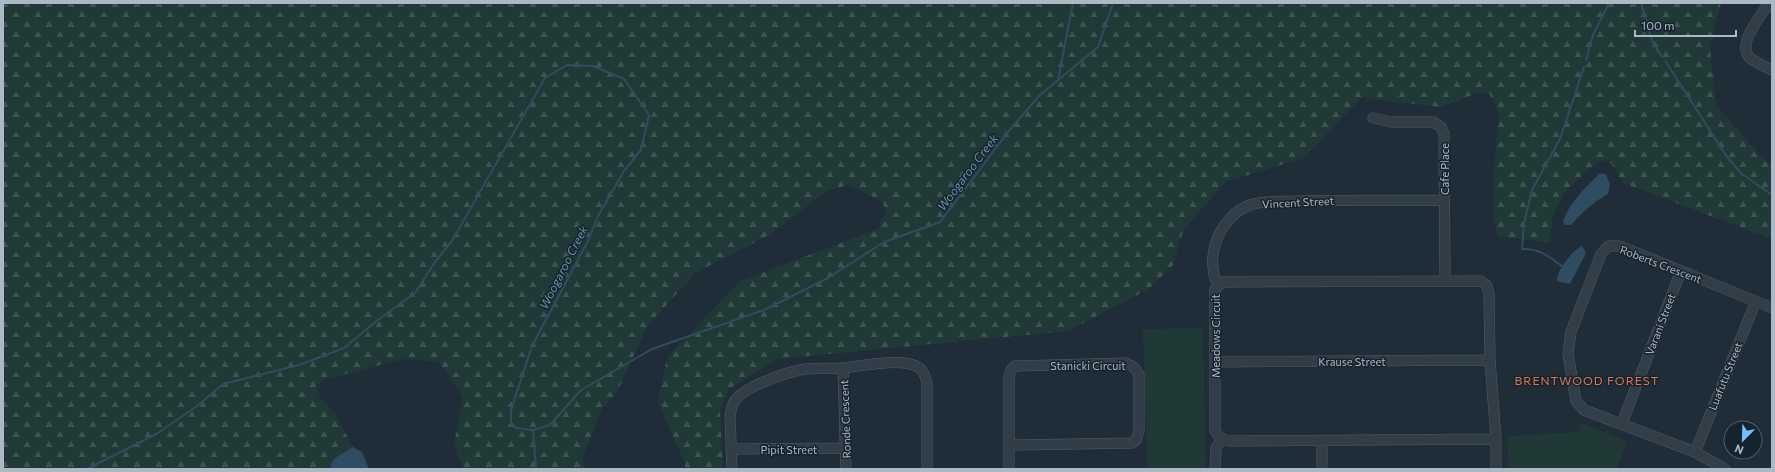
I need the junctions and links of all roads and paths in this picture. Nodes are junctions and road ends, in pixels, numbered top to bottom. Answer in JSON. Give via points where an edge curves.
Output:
{"nodes":[{"id":1,"x":1769,"y":3,"type":"edge"},
{"id":2,"x":1772,"y":70,"type":"edge"},
{"id":3,"x":1373,"y":118,"type":"dead end"},
{"id":4,"x":1444,"y":200,"type":"junction"},
{"id":5,"x":1681,"y":271,"type":"junction"},
{"id":6,"x":1445,"y":281,"type":"junction"},
{"id":7,"x":1218,"y":286,"type":"junction"},
{"id":8,"x":1756,"y":301,"type":"junction"},
{"id":9,"x":1772,"y":308,"type":"edge"},
{"id":10,"x":1490,"y":360,"type":"junction"},
{"id":11,"x":1215,"y":362,"type":"junction"},
{"id":12,"x":843,"y":368,"type":"junction"},
{"id":13,"x":1622,"y":423,"type":"junction"},
{"id":14,"x":1222,"y":438,"type":"junction"},
{"id":15,"x":1496,"y":439,"type":"junction"},
{"id":16,"x":1322,"y":441,"type":"junction"},
{"id":17,"x":1010,"y":445,"type":"junction"},
{"id":18,"x":846,"y":448,"type":"junction"},
{"id":19,"x":731,"y":449,"type":"junction"},
{"id":20,"x":1695,"y":452,"type":"junction"},
{"id":21,"x":732,"y":469,"type":"edge"},
{"id":22,"x":846,"y":469,"type":"edge"},
{"id":23,"x":927,"y":469,"type":"edge"},
{"id":24,"x":1009,"y":469,"type":"edge"},
{"id":25,"x":1215,"y":469,"type":"edge"},
{"id":26,"x":1322,"y":469,"type":"edge"},
{"id":27,"x":1496,"y":469,"type":"edge"},
{"id":28,"x":1725,"y":469,"type":"edge"}],
"edges":[{"from":1,"to":2,"type":"street","via":[[1745,48],[1752,60]]},
{"from":3,"to":4,"type":"street","name":"Cafe Place","via":[[1391,122],[1433,122],[1441,127],[1444,134]]},
{"from":4,"to":6,"type":"street","name":"Cafe Place"},
{"from":4,"to":7,"type":"street","name":"Vincent Street","via":[[1332,200],[1251,204],[1224,223],[1216,238],[1214,277]]},
{"from":5,"to":8,"type":"street","name":"Roberts Crescent"},
{"from":5,"to":13,"type":"street","name":"Varani Street"},
{"from":5,"to":13,"type":"street","name":"Roberts Crescent","via":[[1620,246],[1608,246],[1601,254],[1571,332],[1568,354],[1576,400],[1584,410]]},
{"from":6,"to":7,"type":"street","name":"Meadows Circuit","via":[[1222,282]]},
{"from":6,"to":10,"type":"street","name":"Meadows Circuit","via":[[1480,281],[1487,286],[1490,294]]},
{"from":7,"to":11,"type":"street","name":"Meadows Circuit","via":[[1214,294]]},
{"from":8,"to":9,"type":"street","name":"Roberts Crescent"},
{"from":8,"to":20,"type":"street","name":"Luafutu Street"},
{"from":10,"to":11,"type":"street","name":"Krause Street"},
{"from":10,"to":15,"type":"street","name":"Meadows Circuit"},
{"from":11,"to":14,"type":"street","name":"Meadows Circuit","via":[[1215,431]]},
{"from":12,"to":18,"type":"street","name":"Ronde Crescent"},
{"from":12,"to":19,"type":"street","name":"Ronde Crescent","via":[[800,369],[754,386],[740,395],[730,416]]},
{"from":12,"to":23,"type":"street","name":"Ronde Crescent","via":[[869,364],[907,364],[920,368],[927,383]]},
{"from":13,"to":20,"type":"street","name":"Roberts Crescent"},
{"from":14,"to":16,"type":"street","via":[[1230,441]]},
{"from":14,"to":25,"type":"street","via":[[1215,453]]},
{"from":15,"to":16,"type":"street"},
{"from":15,"to":27,"type":"street","name":"Meadows Circuit"},
{"from":16,"to":26,"type":"street"},
{"from":17,"to":17,"type":"street","name":"Stanicki Circuit","via":[[1009,378],[1015,366],[1126,363],[1137,370],[1139,431],[1132,443]]},
{"from":17,"to":24,"type":"street","name":"Stanicki Circuit"},
{"from":18,"to":19,"type":"street","name":"Pipit Street"},
{"from":18,"to":22,"type":"street","name":"Ronde Crescent"},
{"from":19,"to":21,"type":"street","name":"Ronde Crescent"},
{"from":20,"to":28,"type":"street","name":"Roberts Crescent"}]}
